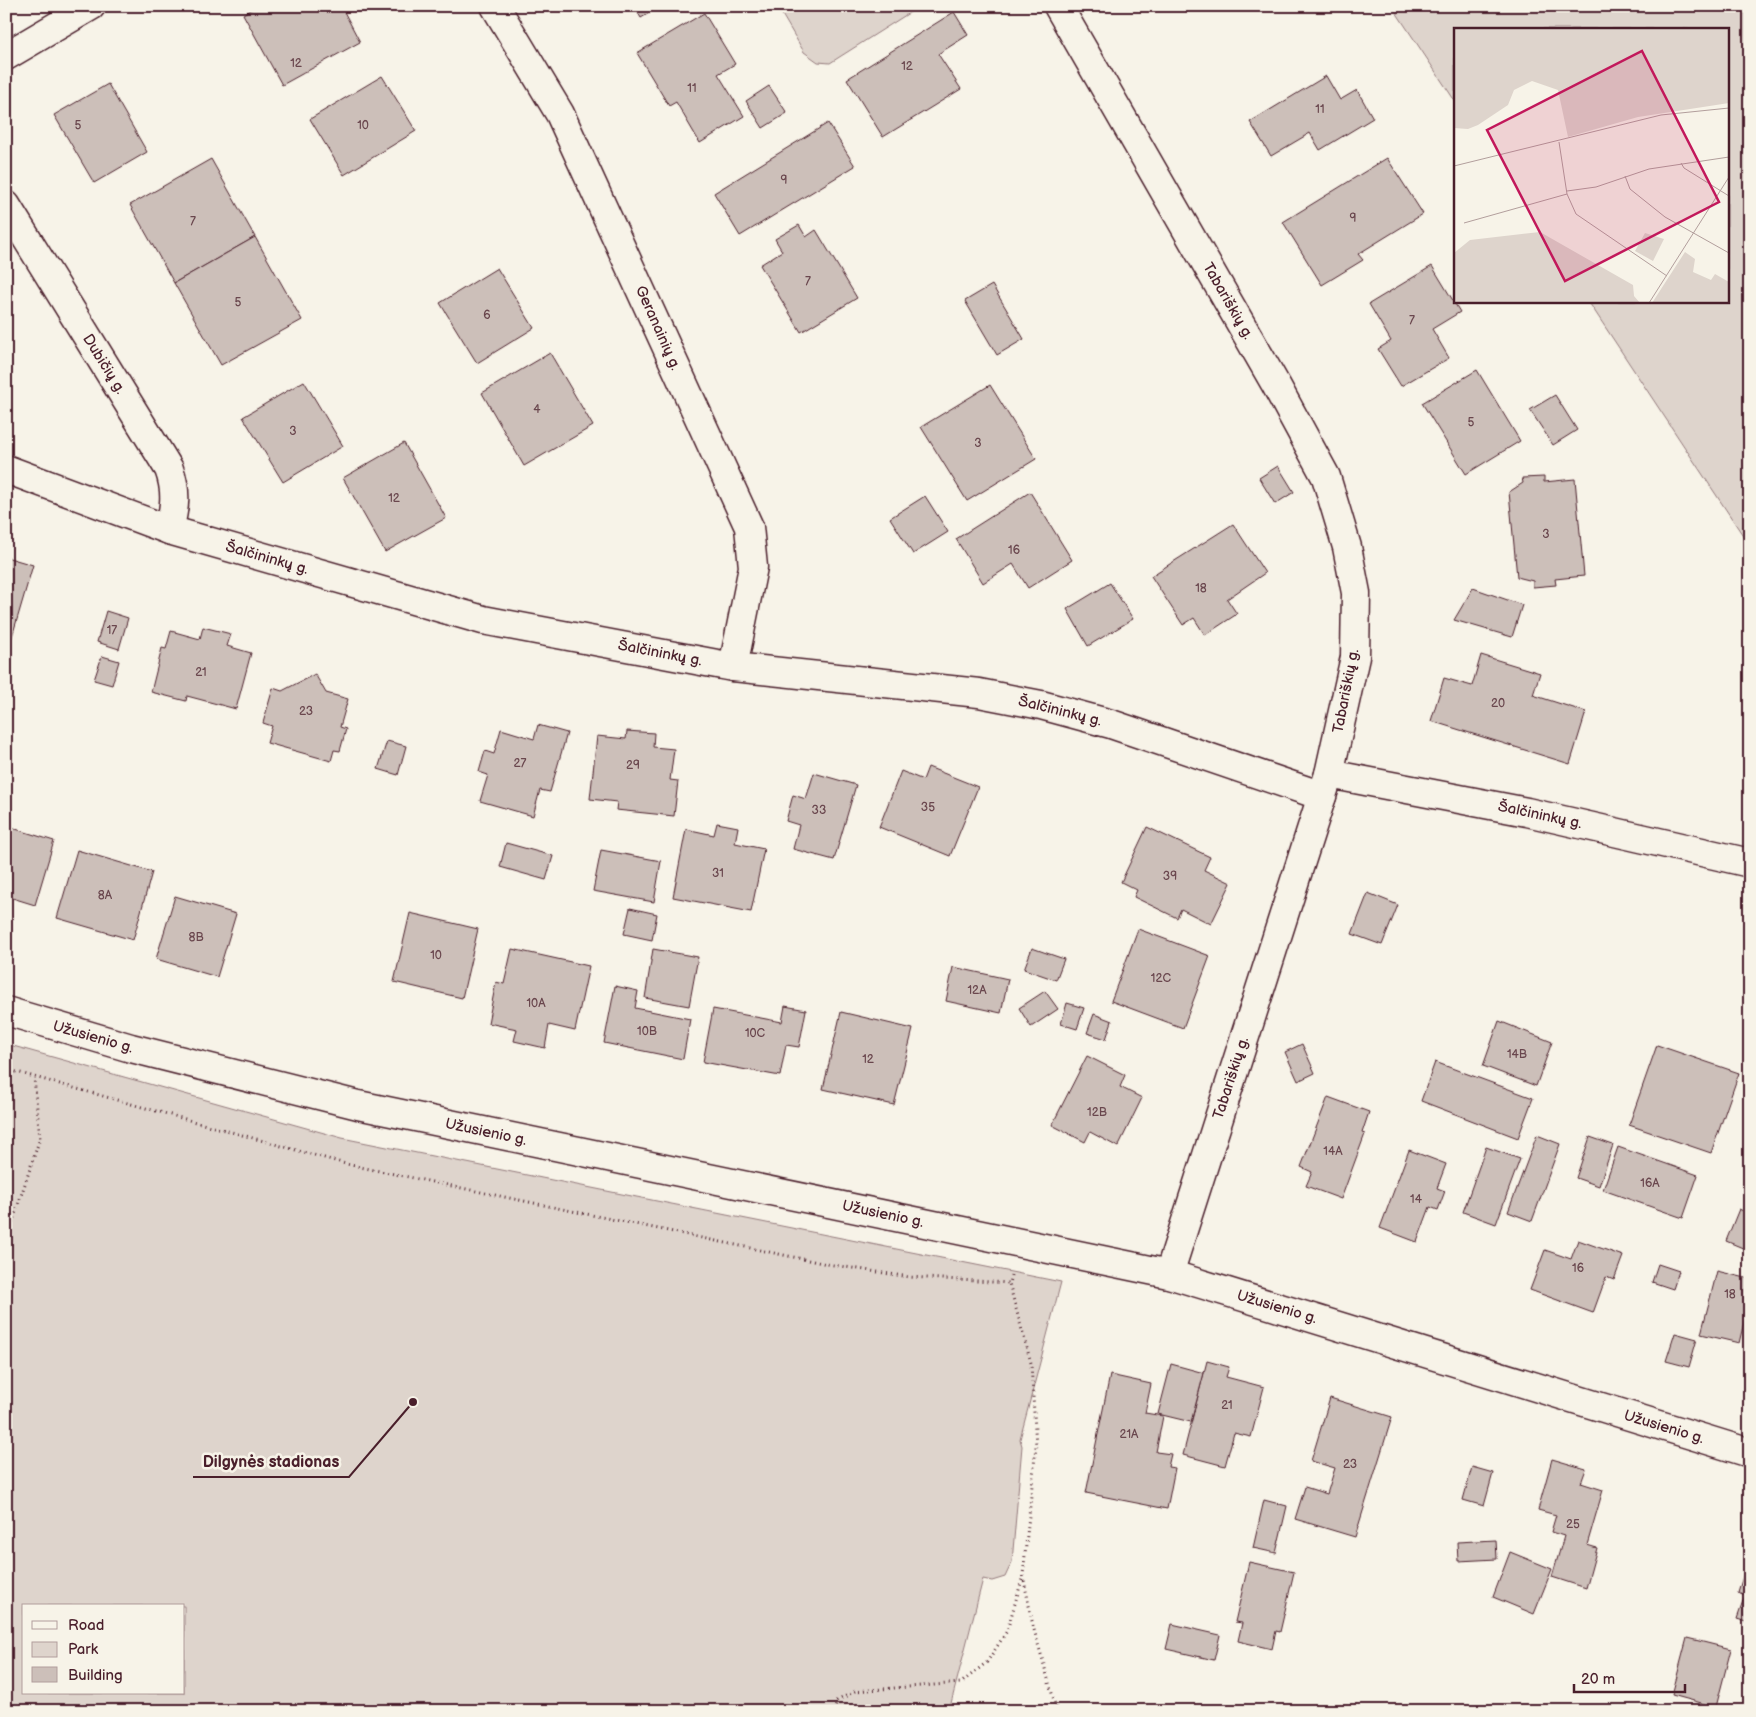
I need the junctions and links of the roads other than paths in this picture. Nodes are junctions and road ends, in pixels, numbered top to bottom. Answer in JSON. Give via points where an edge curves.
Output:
{"nodes":[{"id":1,"x":91,"y":6,"type":"edge"},
{"id":2,"x":494,"y":6,"type":"edge"},
{"id":3,"x":1058,"y":6,"type":"edge"},
{"id":4,"x":6,"y":56,"type":"edge"},
{"id":5,"x":6,"y":205,"type":"edge"},
{"id":6,"x":6,"y":469,"type":"edge"},
{"id":7,"x":169,"y":530,"type":"junction"},
{"id":8,"x":733,"y":667,"type":"junction"},
{"id":9,"x":1325,"y":785,"type":"junction"},
{"id":10,"x":1750,"y":862,"type":"edge"},
{"id":11,"x":6,"y":1011,"type":"edge"},
{"id":12,"x":1169,"y":1274,"type":"junction"},
{"id":13,"x":1750,"y":1453,"type":"edge"}],
"edges":[{"from":1,"to":4,"type":"street"},
{"from":2,"to":8,"type":"street","name":"Geranainių g.","via":[[560,114],[749,527],[753,567]]},
{"from":3,"to":9,"type":"street","name":"Tabariškių g.","via":[[1326,477],[1347,547],[1356,593],[1355,657]]},
{"from":5,"to":7,"type":"street","name":"Dubičių g.","via":[[169,468],[176,503]]},
{"from":6,"to":7,"type":"street","name":"Šalčininkų g."},
{"from":7,"to":8,"type":"street","name":"Šalčininkų g.","via":[[483,620]]},
{"from":8,"to":9,"type":"street","name":"Šalčininkų g.","via":[[979,693],[1041,705]]},
{"from":9,"to":10,"type":"street","name":"Šalčininkų g.","via":[[1528,812]]},
{"from":9,"to":12,"type":"street","name":"Tabariškių g."},
{"from":11,"to":12,"type":"street","name":"Užusienio g.","via":[[131,1048],[358,1105]]},
{"from":12,"to":13,"type":"street","name":"Užusienio g."}]}
